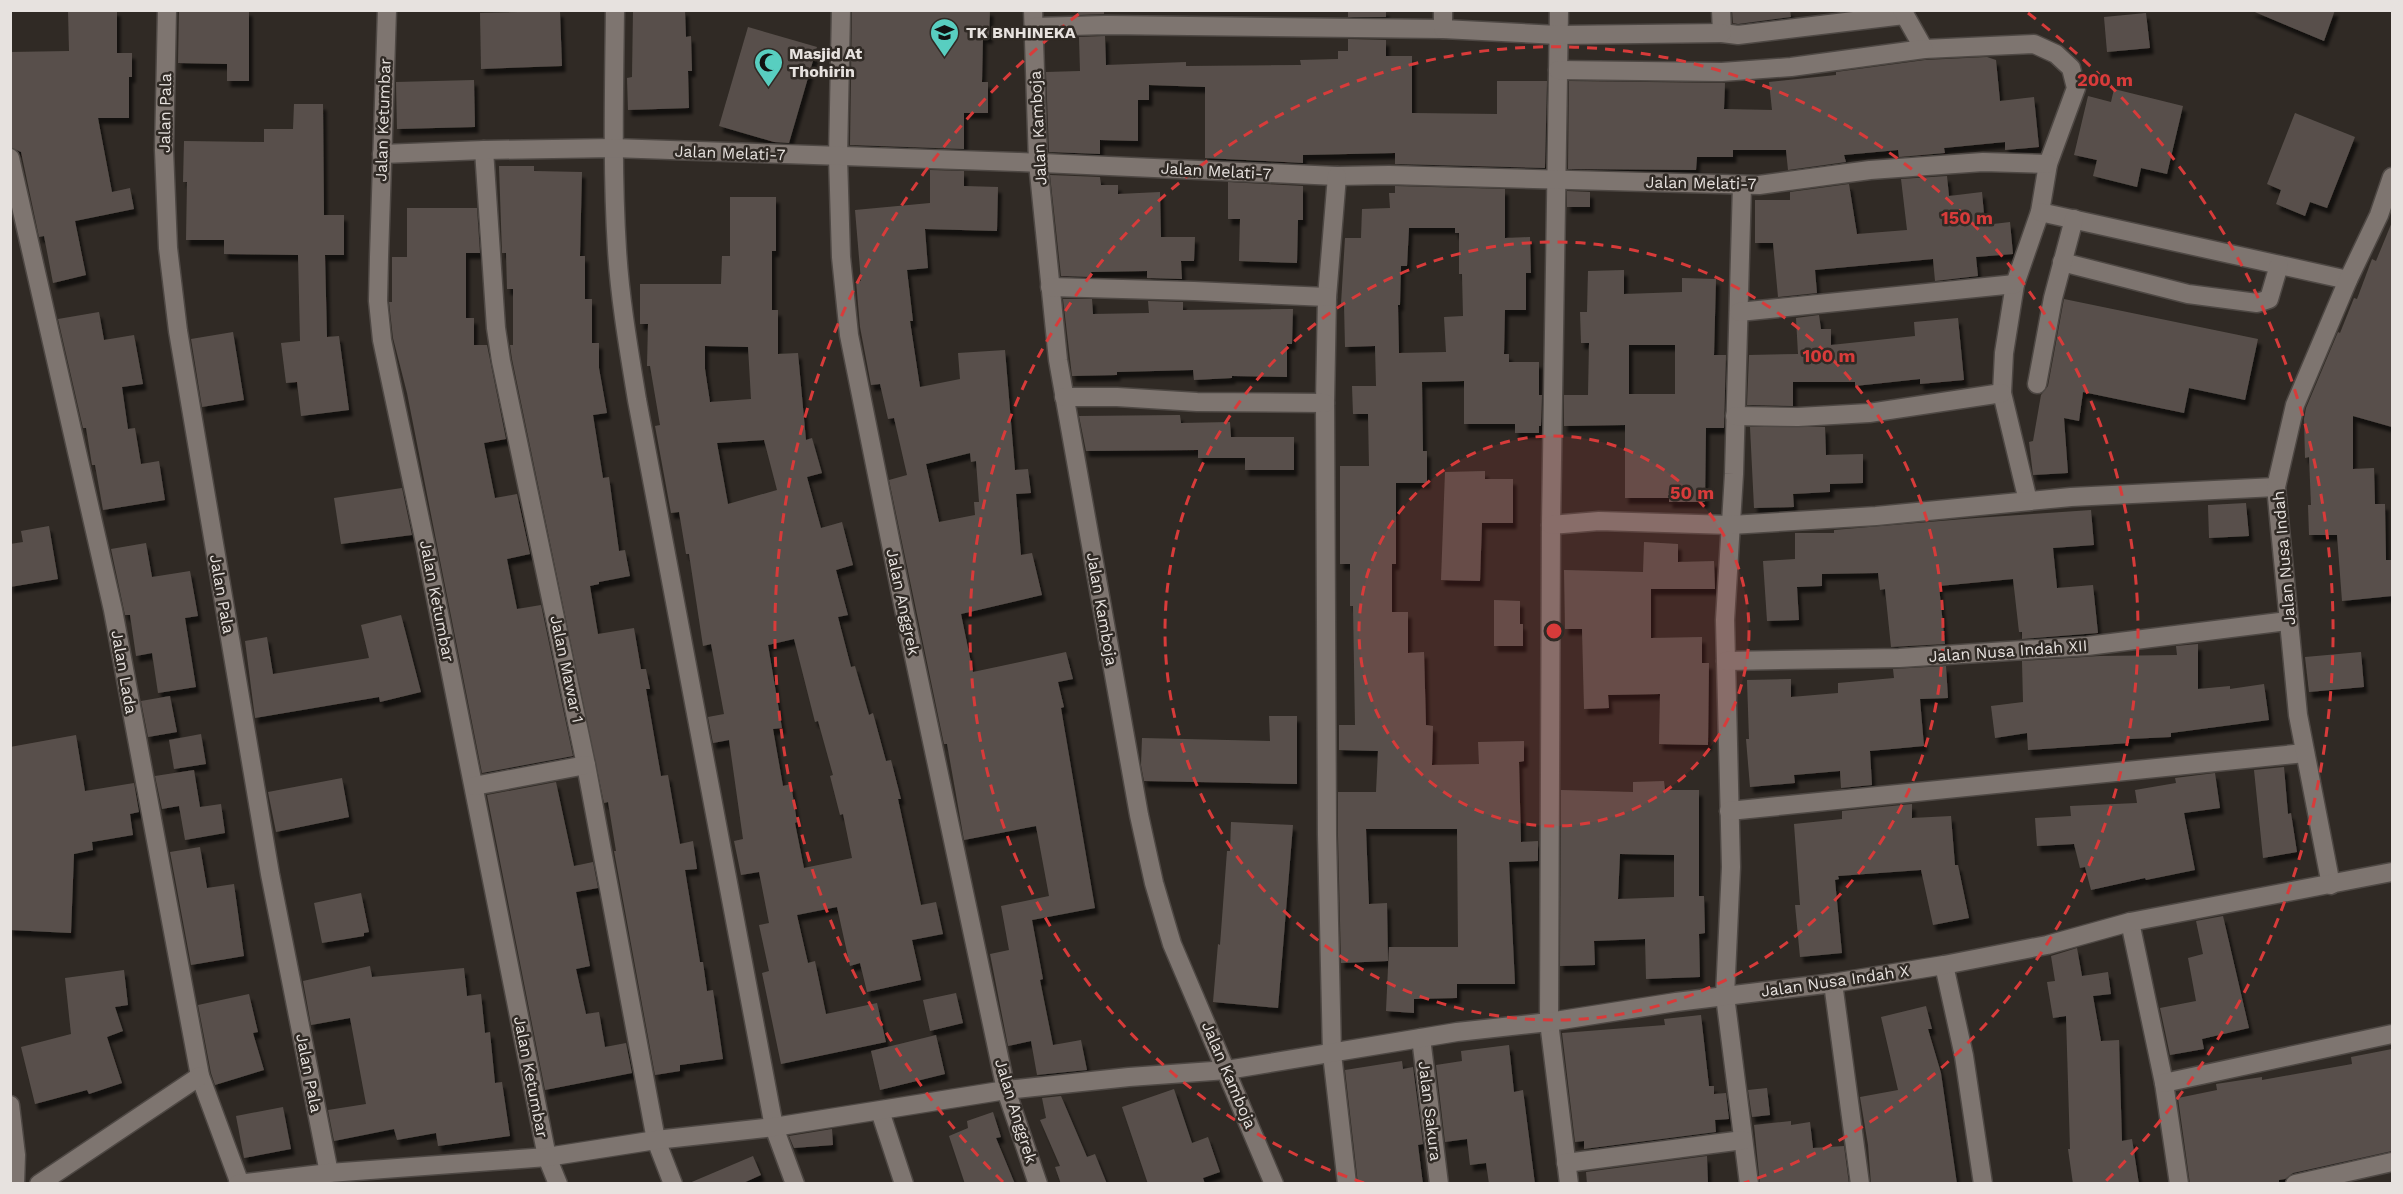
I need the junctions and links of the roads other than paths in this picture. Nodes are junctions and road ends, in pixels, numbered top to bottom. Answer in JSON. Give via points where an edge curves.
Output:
{"nodes":[{"id":1,"x":167,"y":10,"type":"edge"},
{"id":2,"x":387,"y":10,"type":"edge"},
{"id":3,"x":615,"y":10,"type":"edge"},
{"id":4,"x":841,"y":10,"type":"edge"},
{"id":5,"x":1559,"y":10,"type":"edge"},
{"id":6,"x":1720,"y":10,"type":"edge"},
{"id":7,"x":1903,"y":13,"type":"edge"},
{"id":8,"x":1034,"y":19,"type":"edge"},
{"id":9,"x":1333,"y":19,"type":"edge"},
{"id":10,"x":1443,"y":20,"type":"edge"},
{"id":11,"x":1722,"y":33,"type":"junction"},
{"id":12,"x":1558,"y":35,"type":"junction"},
{"id":13,"x":1924,"y":49,"type":"junction"},
{"id":14,"x":1558,"y":70,"type":"junction"},
{"id":15,"x":613,"y":148,"type":"junction"},
{"id":16,"x":484,"y":150,"type":"junction"},
{"id":17,"x":382,"y":154,"type":"junction"},
{"id":18,"x":838,"y":157,"type":"junction"},
{"id":19,"x":10,"y":158,"type":"edge"},
{"id":20,"x":1038,"y":163,"type":"junction"},
{"id":21,"x":2048,"y":164,"type":"junction"},
{"id":22,"x":1337,"y":176,"type":"junction"},
{"id":23,"x":1557,"y":180,"type":"junction"},
{"id":24,"x":2392,"y":181,"type":"edge"},
{"id":25,"x":1742,"y":185,"type":"junction"},
{"id":26,"x":2040,"y":212,"type":"junction"},
{"id":27,"x":2074,"y":219,"type":"junction"},
{"id":28,"x":2062,"y":262,"type":"junction"},
{"id":29,"x":2279,"y":265,"type":"junction"},
{"id":30,"x":2348,"y":280,"type":"junction"},
{"id":31,"x":2015,"y":284,"type":"junction"},
{"id":32,"x":1050,"y":287,"type":"junction"},
{"id":33,"x":1327,"y":297,"type":"junction"},
{"id":34,"x":1739,"y":312,"type":"junction"},
{"id":35,"x":2037,"y":384,"type":"dead end"},
{"id":36,"x":2002,"y":393,"type":"junction"},
{"id":37,"x":1064,"y":397,"type":"junction"},
{"id":38,"x":1325,"y":403,"type":"junction"},
{"id":39,"x":1735,"y":416,"type":"junction"},
{"id":40,"x":2276,"y":487,"type":"junction"},
{"id":41,"x":2028,"y":501,"type":"junction"},
{"id":42,"x":1551,"y":525,"type":"junction"},
{"id":43,"x":1731,"y":525,"type":"junction"},
{"id":44,"x":2288,"y":621,"type":"junction"},
{"id":45,"x":1726,"y":661,"type":"junction"},
{"id":46,"x":2305,"y":753,"type":"junction"},
{"id":47,"x":586,"y":765,"type":"junction"},
{"id":48,"x":474,"y":786,"type":"junction"},
{"id":49,"x":1729,"y":811,"type":"junction"},
{"id":50,"x":2392,"y":872,"type":"edge"},
{"id":51,"x":2331,"y":885,"type":"junction"},
{"id":52,"x":2130,"y":922,"type":"junction"},
{"id":53,"x":1944,"y":965,"type":"junction"},
{"id":54,"x":1833,"y":983,"type":"junction"},
{"id":55,"x":1725,"y":996,"type":"junction"},
{"id":56,"x":1548,"y":1022,"type":"junction"},
{"id":57,"x":2392,"y":1034,"type":"edge"},
{"id":58,"x":1421,"y":1038,"type":"junction"},
{"id":59,"x":1332,"y":1054,"type":"junction"},
{"id":60,"x":1227,"y":1070,"type":"junction"},
{"id":61,"x":200,"y":1077,"type":"junction"},
{"id":62,"x":2164,"y":1083,"type":"junction"},
{"id":63,"x":1006,"y":1090,"type":"junction"},
{"id":64,"x":10,"y":1105,"type":"edge"},
{"id":65,"x":880,"y":1111,"type":"junction"},
{"id":66,"x":774,"y":1127,"type":"junction"},
{"id":67,"x":656,"y":1140,"type":"junction"},
{"id":68,"x":1743,"y":1140,"type":"junction"},
{"id":69,"x":547,"y":1157,"type":"junction"},
{"id":70,"x":2392,"y":1162,"type":"edge"},
{"id":71,"x":1566,"y":1164,"type":"junction"},
{"id":72,"x":329,"y":1173,"type":"junction"},
{"id":73,"x":378,"y":1177,"type":"edge"},
{"id":74,"x":239,"y":1183,"type":"edge"},
{"id":75,"x":15,"y":1184,"type":"edge"},
{"id":76,"x":39,"y":1184,"type":"edge"},
{"id":77,"x":558,"y":1184,"type":"edge"},
{"id":78,"x":673,"y":1184,"type":"edge"},
{"id":79,"x":795,"y":1184,"type":"edge"},
{"id":80,"x":904,"y":1184,"type":"edge"},
{"id":81,"x":1038,"y":1184,"type":"edge"},
{"id":82,"x":1274,"y":1184,"type":"edge"},
{"id":83,"x":1347,"y":1184,"type":"edge"},
{"id":84,"x":1439,"y":1184,"type":"edge"},
{"id":85,"x":1569,"y":1184,"type":"edge"},
{"id":86,"x":1749,"y":1184,"type":"edge"},
{"id":87,"x":1860,"y":1184,"type":"edge"},
{"id":88,"x":1983,"y":1184,"type":"edge"},
{"id":89,"x":2179,"y":1184,"type":"edge"},
{"id":90,"x":2295,"y":1184,"type":"edge"}],
"edges":[{"from":1,"to":72,"type":"street","name":"Jalan Pala","via":[[164,150],[168,248],[178,331],[270,874]]},
{"from":2,"to":17,"type":"street","name":"Jalan Ketumbar"},
{"from":3,"to":15,"type":"street"},
{"from":4,"to":18,"type":"street","name":"Jalan Anggrek"},
{"from":5,"to":12,"type":"street"},
{"from":6,"to":11,"type":"street"},
{"from":7,"to":11,"type":"street","via":[[1766,33]]},
{"from":7,"to":13,"type":"street"},
{"from":8,"to":9,"type":"street","via":[[1106,25]]},
{"from":8,"to":20,"type":"street","name":"Jalan Kamboja"},
{"from":9,"to":10,"type":"street"},
{"from":10,"to":12,"type":"street"},
{"from":11,"to":12,"type":"street"},
{"from":12,"to":14,"type":"street"},
{"from":13,"to":14,"type":"street","via":[[1722,72]]},
{"from":13,"to":21,"type":"street","via":[[2034,44],[2056,54],[2071,68],[2076,88]]},
{"from":14,"to":23,"type":"street"},
{"from":15,"to":16,"type":"street","name":"Jalan Melati-7"},
{"from":15,"to":18,"type":"street","name":"Jalan Melati-7"},
{"from":15,"to":66,"type":"street","via":[[617,251],[636,390]]},
{"from":16,"to":17,"type":"street","name":"Jalan Melati-7"},
{"from":16,"to":47,"type":"street","name":"Jalan Mawar 1","via":[[496,328]]},
{"from":17,"to":48,"type":"street","name":"Jalan Ketumbar","via":[[378,301],[382,340]]},
{"from":18,"to":20,"type":"street","name":"Jalan Melati-7"},
{"from":18,"to":63,"type":"street","name":"Jalan Anggrek","via":[[841,257],[849,335]]},
{"from":19,"to":61,"type":"street","name":"Jalan Lada","via":[[113,610]]},
{"from":20,"to":22,"type":"street","name":"Jalan Melati-7"},
{"from":20,"to":32,"type":"street","name":"Jalan Kamboja"},
{"from":21,"to":25,"type":"street","name":"Jalan Melati-7","via":[[1983,162]]},
{"from":21,"to":26,"type":"street"},
{"from":22,"to":23,"type":"street","name":"Jalan Melati-7"},
{"from":22,"to":33,"type":"street"},
{"from":23,"to":25,"type":"street","name":"Jalan Melati-7"},
{"from":23,"to":42,"type":"street"},
{"from":24,"to":30,"type":"street","name":"Jalan Nusa Indah"},
{"from":25,"to":34,"type":"street"},
{"from":26,"to":27,"type":"street"},
{"from":26,"to":31,"type":"street"},
{"from":27,"to":28,"type":"street"},
{"from":27,"to":29,"type":"street"},
{"from":28,"to":29,"type":"street","via":[[2188,294],[2257,303],[2269,299]]},
{"from":28,"to":35,"type":"street"},
{"from":29,"to":30,"type":"street"},
{"from":30,"to":40,"type":"street","name":"Jalan Nusa Indah","via":[[2295,405]]},
{"from":31,"to":34,"type":"street"},
{"from":31,"to":36,"type":"street"},
{"from":32,"to":33,"type":"street"},
{"from":32,"to":37,"type":"street","name":"Jalan Kamboja"},
{"from":33,"to":38,"type":"street"},
{"from":34,"to":39,"type":"street"},
{"from":36,"to":39,"type":"street","via":[[1869,413]]},
{"from":36,"to":41,"type":"street"},
{"from":37,"to":38,"type":"street"},
{"from":37,"to":60,"type":"street","name":"Jalan Kamboja","via":[[1154,883],[1172,944]]},
{"from":38,"to":59,"type":"street"},
{"from":39,"to":43,"type":"street"},
{"from":40,"to":41,"type":"street"},
{"from":40,"to":44,"type":"street","name":"Jalan Nusa Indah"},
{"from":41,"to":43,"type":"street"},
{"from":42,"to":43,"type":"street","via":[[1599,521]]},
{"from":42,"to":56,"type":"street"},
{"from":43,"to":45,"type":"street"},
{"from":44,"to":45,"type":"street","name":"Jalan Nusa Indah XII","via":[[2075,646],[1899,658]]},
{"from":44,"to":46,"type":"street","name":"Jalan Nusa Indah"},
{"from":45,"to":49,"type":"street"},
{"from":46,"to":49,"type":"street"},
{"from":46,"to":51,"type":"street","name":"Jalan Nusa Indah"},
{"from":47,"to":48,"type":"street"},
{"from":47,"to":67,"type":"street","name":"Jalan Mawar 1"},
{"from":48,"to":69,"type":"street","name":"Jalan Ketumbar"},
{"from":49,"to":55,"type":"street","via":[[1731,867]]},
{"from":50,"to":51,"type":"street","name":"Jalan Nusa Indah X"},
{"from":51,"to":52,"type":"street","name":"Jalan Nusa Indah X"},
{"from":52,"to":53,"type":"street","name":"Jalan Nusa Indah X","via":[[2047,945]]},
{"from":52,"to":62,"type":"street"},
{"from":53,"to":54,"type":"street","name":"Jalan Nusa Indah X"},
{"from":53,"to":88,"type":"street","via":[[1964,1056]]},
{"from":54,"to":55,"type":"street","name":"Jalan Nusa Indah X"},
{"from":54,"to":87,"type":"street"},
{"from":55,"to":56,"type":"street","name":"Jalan Nusa Indah X"},
{"from":55,"to":68,"type":"street"},
{"from":56,"to":58,"type":"street","name":"Jalan Nusa Indah X"},
{"from":56,"to":71,"type":"street"},
{"from":57,"to":62,"type":"street"},
{"from":58,"to":59,"type":"street","name":"Jalan Nusa Indah X"},
{"from":58,"to":84,"type":"street","name":"Jalan Sakura"},
{"from":59,"to":60,"type":"street","name":"Jalan Nusa Indah X"},
{"from":59,"to":83,"type":"street"},
{"from":60,"to":63,"type":"street","name":"Jalan Nusa Indah X"},
{"from":60,"to":82,"type":"street","name":"Jalan Kamboja"},
{"from":61,"to":74,"type":"street","name":"Jalan Lada"},
{"from":61,"to":76,"type":"street"},
{"from":62,"to":89,"type":"street"},
{"from":63,"to":65,"type":"street","name":"Jalan Nusa Indah X"},
{"from":63,"to":81,"type":"street","name":"Jalan Anggrek"},
{"from":64,"to":75,"type":"street"},
{"from":65,"to":66,"type":"street","name":"Jalan Nusa Indah X"},
{"from":65,"to":80,"type":"street"},
{"from":66,"to":67,"type":"street","name":"Jalan Nusa Indah X"},
{"from":66,"to":79,"type":"street"},
{"from":67,"to":69,"type":"street","name":"Jalan Nusa Indah X"},
{"from":67,"to":78,"type":"street","name":"Jalan Mawar 1"},
{"from":68,"to":71,"type":"street"},
{"from":68,"to":86,"type":"street"},
{"from":69,"to":73,"type":"street","name":"Jalan Nusa Indah X"},
{"from":69,"to":77,"type":"street","name":"Jalan Ketumbar"},
{"from":70,"to":90,"type":"street"},
{"from":71,"to":85,"type":"street"},
{"from":72,"to":73,"type":"street","name":"Jalan Nusa Indah X"},
{"from":72,"to":74,"type":"street","name":"Jalan Nusa Indah X"}]}
